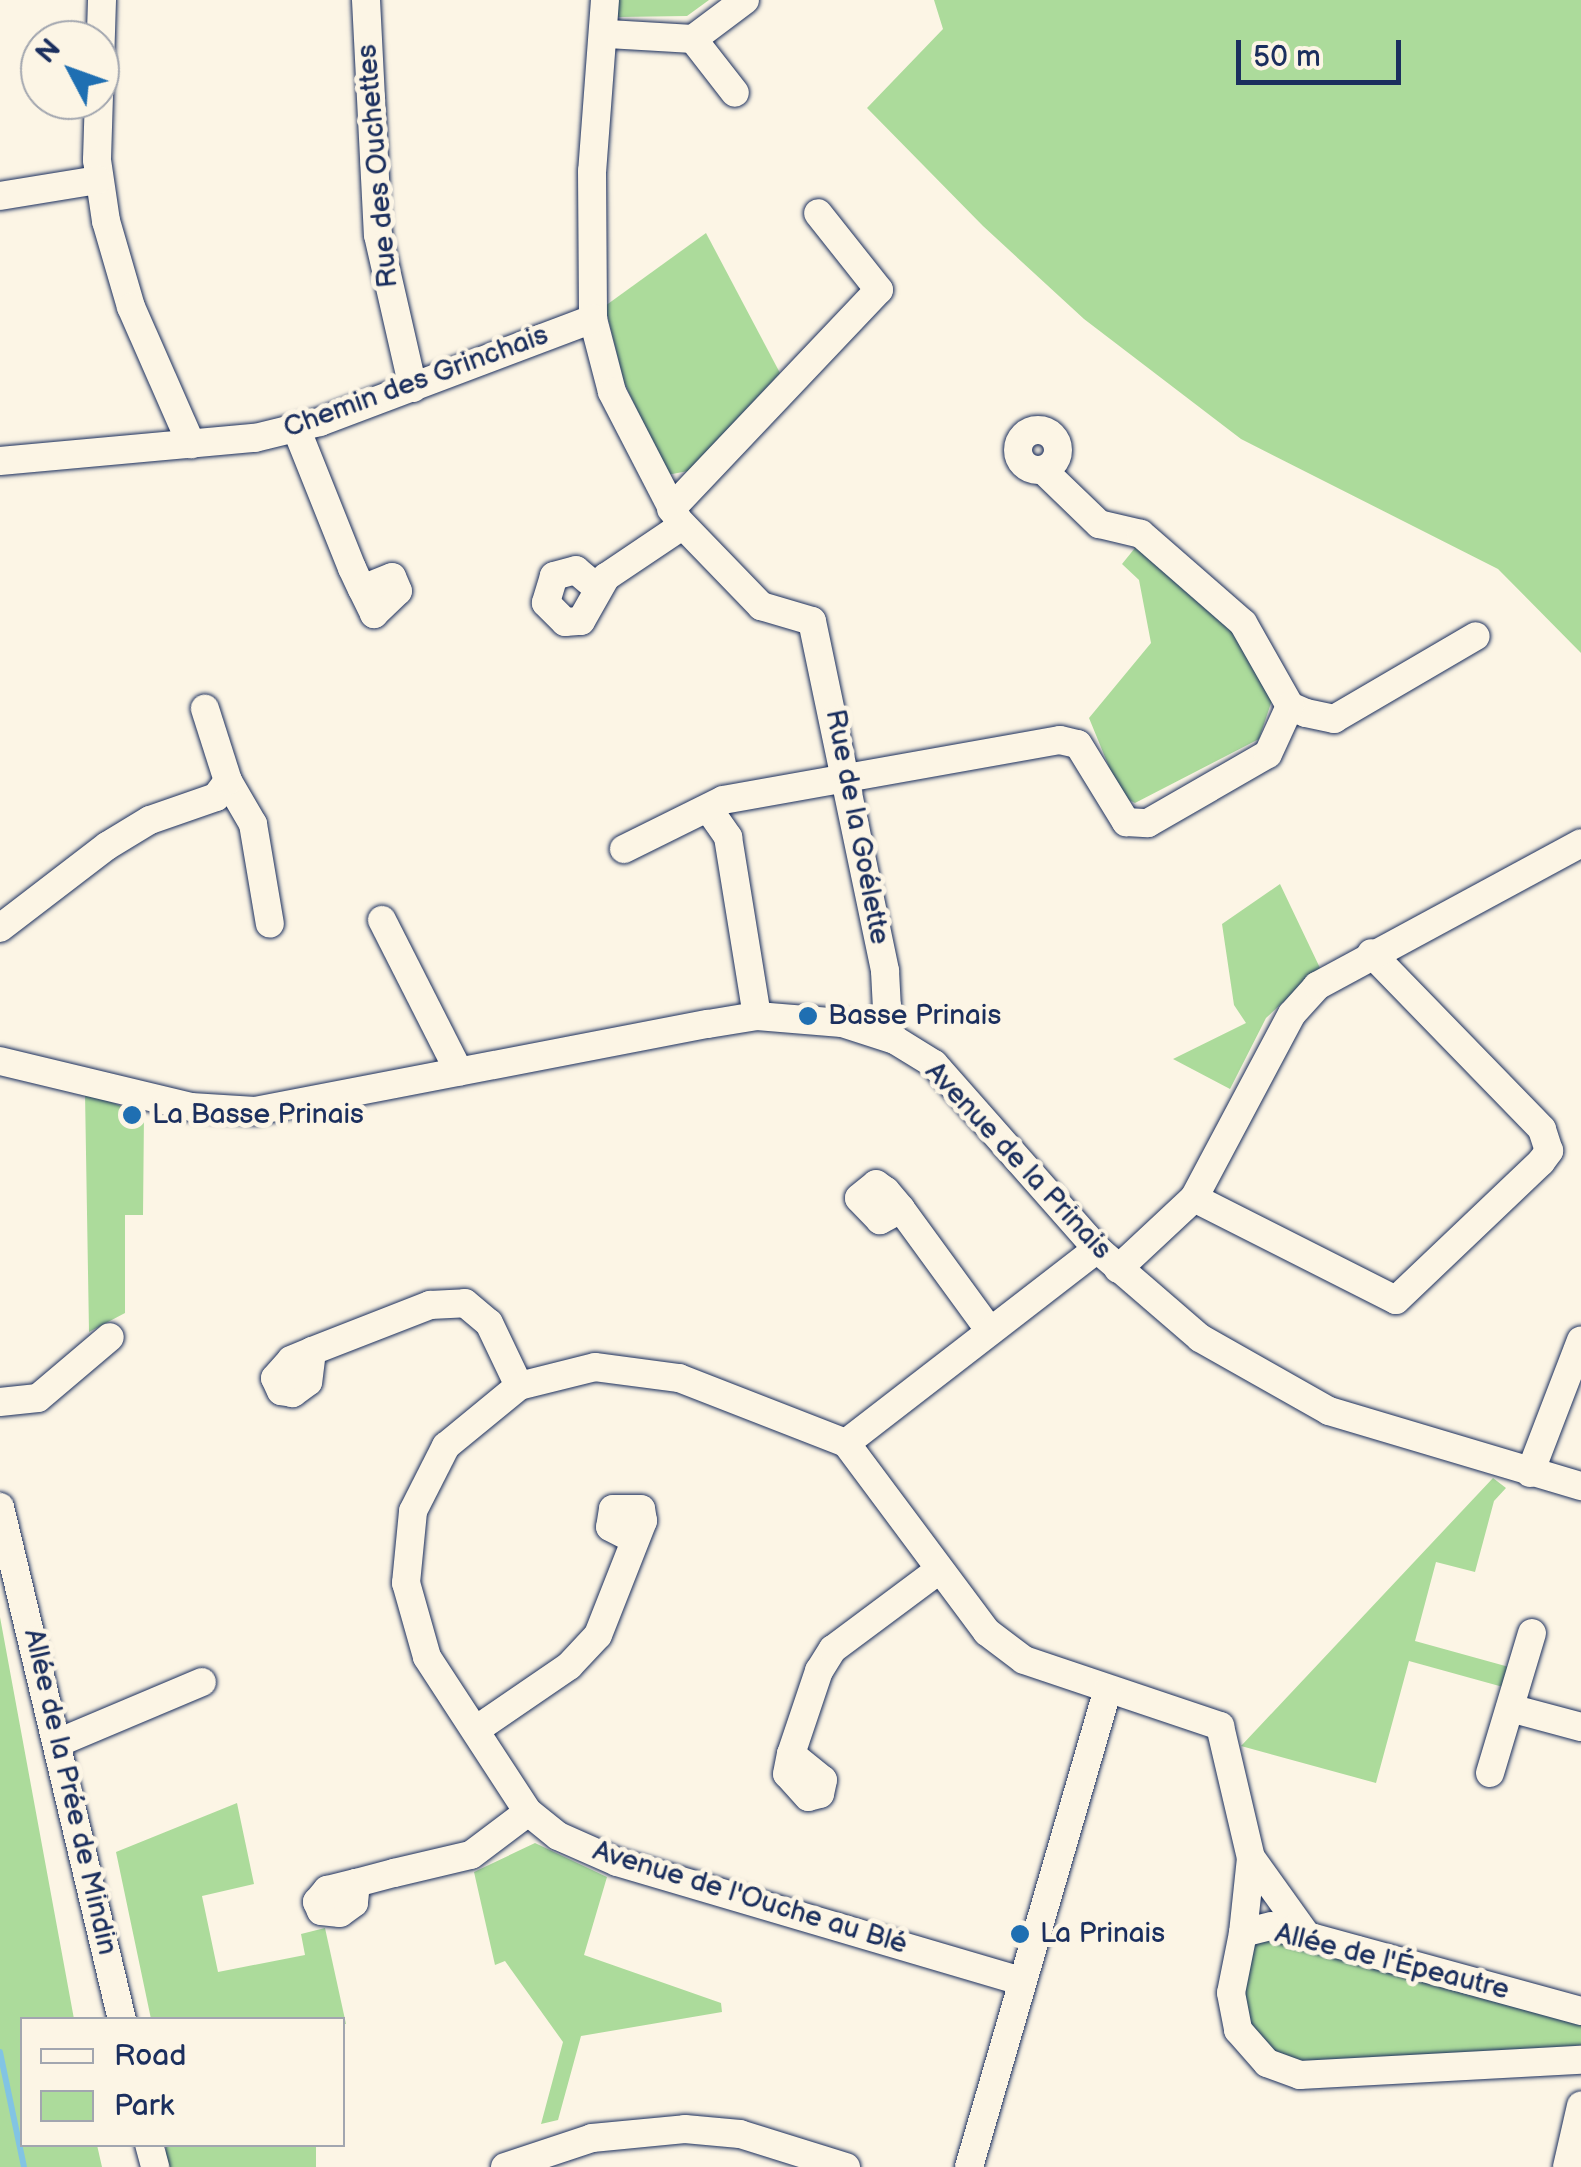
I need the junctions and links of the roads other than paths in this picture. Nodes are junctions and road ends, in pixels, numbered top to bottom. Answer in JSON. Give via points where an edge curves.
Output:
{"nodes":[{"id":1,"x":102,"y":0,"type":"edge"},
{"id":2,"x":366,"y":0,"type":"edge"},
{"id":3,"x":606,"y":0,"type":"edge"},
{"id":4,"x":745,"y":0,"type":"edge"},
{"id":5,"x":608,"y":34,"type":"junction"},
{"id":6,"x":692,"y":38,"type":"junction"},
{"id":7,"x":735,"y":94,"type":"dead end"},
{"id":8,"x":98,"y":180,"type":"junction"},
{"id":9,"x":0,"y":196,"type":"edge"},
{"id":10,"x":818,"y":213,"type":"dead end"},
{"id":11,"x":593,"y":319,"type":"junction"},
{"id":12,"x":414,"y":388,"type":"junction"},
{"id":13,"x":296,"y":428,"type":"junction"},
{"id":14,"x":191,"y":444,"type":"junction"},
{"id":15,"x":0,"y":460,"type":"edge"},
{"id":16,"x":1043,"y":470,"type":"dead end"},
{"id":17,"x":677,"y":518,"type":"junction"},
{"id":18,"x":596,"y":587,"type":"dead end"},
{"id":19,"x":362,"y":590,"type":"dead end"},
{"id":20,"x":1476,"y":636,"type":"dead end"},
{"id":21,"x":1290,"y":706,"type":"junction"},
{"id":22,"x":205,"y":709,"type":"dead end"},
{"id":23,"x":850,"y":779,"type":"junction"},
{"id":24,"x":228,"y":781,"type":"junction"},
{"id":25,"x":710,"y":811,"type":"junction"},
{"id":26,"x":1581,"y":843,"type":"edge"},
{"id":27,"x":624,"y":848,"type":"dead end"},
{"id":28,"x":382,"y":920,"type":"dead end"},
{"id":29,"x":270,"y":924,"type":"dead end"},
{"id":30,"x":0,"y":928,"type":"edge"},
{"id":31,"x":1371,"y":953,"type":"junction"},
{"id":32,"x":757,"y":1016,"type":"junction"},
{"id":33,"x":879,"y":1034,"type":"junction"},
{"id":34,"x":0,"y":1060,"type":"edge"},
{"id":35,"x":459,"y":1072,"type":"junction"},
{"id":36,"x":1194,"y":1198,"type":"junction"},
{"id":37,"x":901,"y":1209,"type":"dead end"},
{"id":38,"x":1108,"y":1259,"type":"junction"},
{"id":39,"x":990,"y":1331,"type":"junction"},
{"id":40,"x":110,"y":1337,"type":"dead end"},
{"id":41,"x":1581,"y":1340,"type":"edge"},
{"id":42,"x":312,"y":1351,"type":"dead end"},
{"id":43,"x":519,"y":1386,"type":"junction"},
{"id":44,"x":0,"y":1402,"type":"edge"},
{"id":45,"x":846,"y":1443,"type":"junction"},
{"id":46,"x":1530,"y":1473,"type":"junction"},
{"id":47,"x":1581,"y":1486,"type":"edge"},
{"id":48,"x":0,"y":1507,"type":"edge"},
{"id":49,"x":634,"y":1540,"type":"dead end"},
{"id":50,"x":939,"y":1570,"type":"junction"},
{"id":51,"x":1532,"y":1633,"type":"dead end"},
{"id":52,"x":202,"y":1682,"type":"dead end"},
{"id":53,"x":1107,"y":1691,"type":"junction"},
{"id":54,"x":1510,"y":1708,"type":"junction"},
{"id":55,"x":1581,"y":1728,"type":"edge"},
{"id":56,"x":477,"y":1729,"type":"junction"},
{"id":57,"x":60,"y":1742,"type":"junction"},
{"id":58,"x":791,"y":1754,"type":"dead end"},
{"id":59,"x":1490,"y":1773,"type":"dead end"},
{"id":60,"x":528,"y":1812,"type":"junction"},
{"id":61,"x":1252,"y":1858,"type":"junction"},
{"id":62,"x":356,"y":1882,"type":"dead end"},
{"id":63,"x":1243,"y":1933,"type":"junction"},
{"id":64,"x":1305,"y":1933,"type":"junction"},
{"id":65,"x":1021,"y":1981,"type":"junction"},
{"id":66,"x":1581,"y":2011,"type":"edge"},
{"id":67,"x":121,"y":2017,"type":"edge"},
{"id":68,"x":1581,"y":2060,"type":"edge"},
{"id":69,"x":1581,"y":2106,"type":"edge"},
{"id":70,"x":505,"y":2167,"type":"edge"},
{"id":71,"x":846,"y":2167,"type":"edge"},
{"id":72,"x":969,"y":2167,"type":"edge"},
{"id":73,"x":1567,"y":2167,"type":"edge"}],
"edges":[{"from":1,"to":8,"type":"street"},
{"from":2,"to":12,"type":"street","name":"Rue des Ouchettes","via":[[378,235]]},
{"from":3,"to":5,"type":"street"},
{"from":4,"to":6,"type":"street"},
{"from":5,"to":6,"type":"street"},
{"from":5,"to":11,"type":"street","via":[[592,171]]},
{"from":6,"to":7,"type":"street"},
{"from":8,"to":9,"type":"street"},
{"from":8,"to":14,"type":"street","via":[[131,306]]},
{"from":10,"to":17,"type":"street","via":[[879,290]]},
{"from":11,"to":12,"type":"street","name":"Chemin des Grinchais"},
{"from":11,"to":17,"type":"street","via":[[612,392]]},
{"from":12,"to":13,"type":"street","name":"Chemin des Grinchais"},
{"from":13,"to":14,"type":"street","name":"Chemin des Grinchais"},
{"from":13,"to":19,"type":"street"},
{"from":14,"to":15,"type":"street","name":"Chemin des Grinchais"},
{"from":16,"to":21,"type":"street","via":[[1099,524],[1140,534],[1243,623]]},
{"from":17,"to":18,"type":"street"},
{"from":17,"to":23,"type":"street","name":"Rue de la Goélette","via":[[761,606],[812,620]]},
{"from":20,"to":21,"type":"street","via":[[1334,719]]},
{"from":21,"to":23,"type":"street","via":[[1268,754],[1136,825],[1070,739]]},
{"from":22,"to":24,"type":"street"},
{"from":23,"to":25,"type":"street","via":[[723,800]]},
{"from":23,"to":33,"type":"street","name":"Rue de la Goélette","via":[[885,971],[888,1006]]},
{"from":24,"to":29,"type":"street","via":[[253,824]]},
{"from":24,"to":30,"type":"street","via":[[216,797],[150,820],[107,846]]},
{"from":25,"to":27,"type":"street"},
{"from":25,"to":32,"type":"street","via":[[728,837]]},
{"from":26,"to":31,"type":"street"},
{"from":28,"to":35,"type":"street"},
{"from":31,"to":36,"type":"street","via":[[1317,986],[1292,1014]]},
{"from":31,"to":36,"type":"street","via":[[1542,1129],[1549,1151],[1396,1300]]},
{"from":32,"to":33,"type":"street","name":"Avenue de la Prinais"},
{"from":32,"to":35,"type":"street","name":"Avenue de la Prinais"},
{"from":33,"to":38,"type":"street","name":"Avenue de la Prinais","via":[[934,1064]]},
{"from":34,"to":35,"type":"street","name":"Avenue de la Prinais","via":[[192,1107],[255,1111]]},
{"from":36,"to":38,"type":"street"},
{"from":37,"to":39,"type":"street"},
{"from":38,"to":39,"type":"street"},
{"from":38,"to":46,"type":"street","name":"Avenue de la Prinais","via":[[1200,1338],[1329,1410]]},
{"from":39,"to":45,"type":"street"},
{"from":40,"to":44,"type":"street","via":[[38,1398]]},
{"from":41,"to":46,"type":"street"},
{"from":42,"to":43,"type":"street","via":[[430,1306],[465,1303],[489,1323]]},
{"from":43,"to":45,"type":"street","name":"Avenue de l'Ouche au Blé","via":[[595,1368],[659,1373]]},
{"from":43,"to":56,"type":"street","name":"Avenue de l'Ouche au Blé","via":[[446,1446],[413,1511],[406,1582],[427,1656]]},
{"from":45,"to":50,"type":"street"},
{"from":46,"to":47,"type":"street","name":"Avenue de la Prinais"},
{"from":48,"to":57,"type":"street","name":"Allée de la Prée de Mindin"},
{"from":49,"to":56,"type":"street","via":[[598,1635],[569,1666]]},
{"from":50,"to":53,"type":"street","via":[[987,1632],[1024,1660]]},
{"from":50,"to":58,"type":"street","via":[[832,1650]]},
{"from":51,"to":54,"type":"street"},
{"from":52,"to":57,"type":"street"},
{"from":53,"to":61,"type":"street","via":[[1220,1726]]},
{"from":53,"to":65,"type":"street"},
{"from":54,"to":55,"type":"street"},
{"from":54,"to":59,"type":"street"},
{"from":56,"to":60,"type":"street","name":"Avenue de l'Ouche au Blé"},
{"from":57,"to":67,"type":"street","name":"Allée de la Prée de Mindin"},
{"from":60,"to":62,"type":"street","via":[[471,1855]]},
{"from":60,"to":65,"type":"street","name":"Avenue de l'Ouche au Blé","via":[[558,1836],[617,1862]]},
{"from":61,"to":63,"type":"street"},
{"from":61,"to":64,"type":"street"},
{"from":63,"to":64,"type":"street","name":"Allée de l'Épeautre","via":[[1272,1926]]},
{"from":63,"to":68,"type":"street","name":"Allée de l'Épeautre","via":[[1231,1994],[1238,2030],[1267,2063],[1300,2076]]},
{"from":64,"to":66,"type":"street","name":"Allée de l'Épeautre"},
{"from":65,"to":72,"type":"street"},
{"from":69,"to":73,"type":"street"},
{"from":70,"to":71,"type":"street","via":[[592,2138],[685,2129],[740,2134]]}]}
